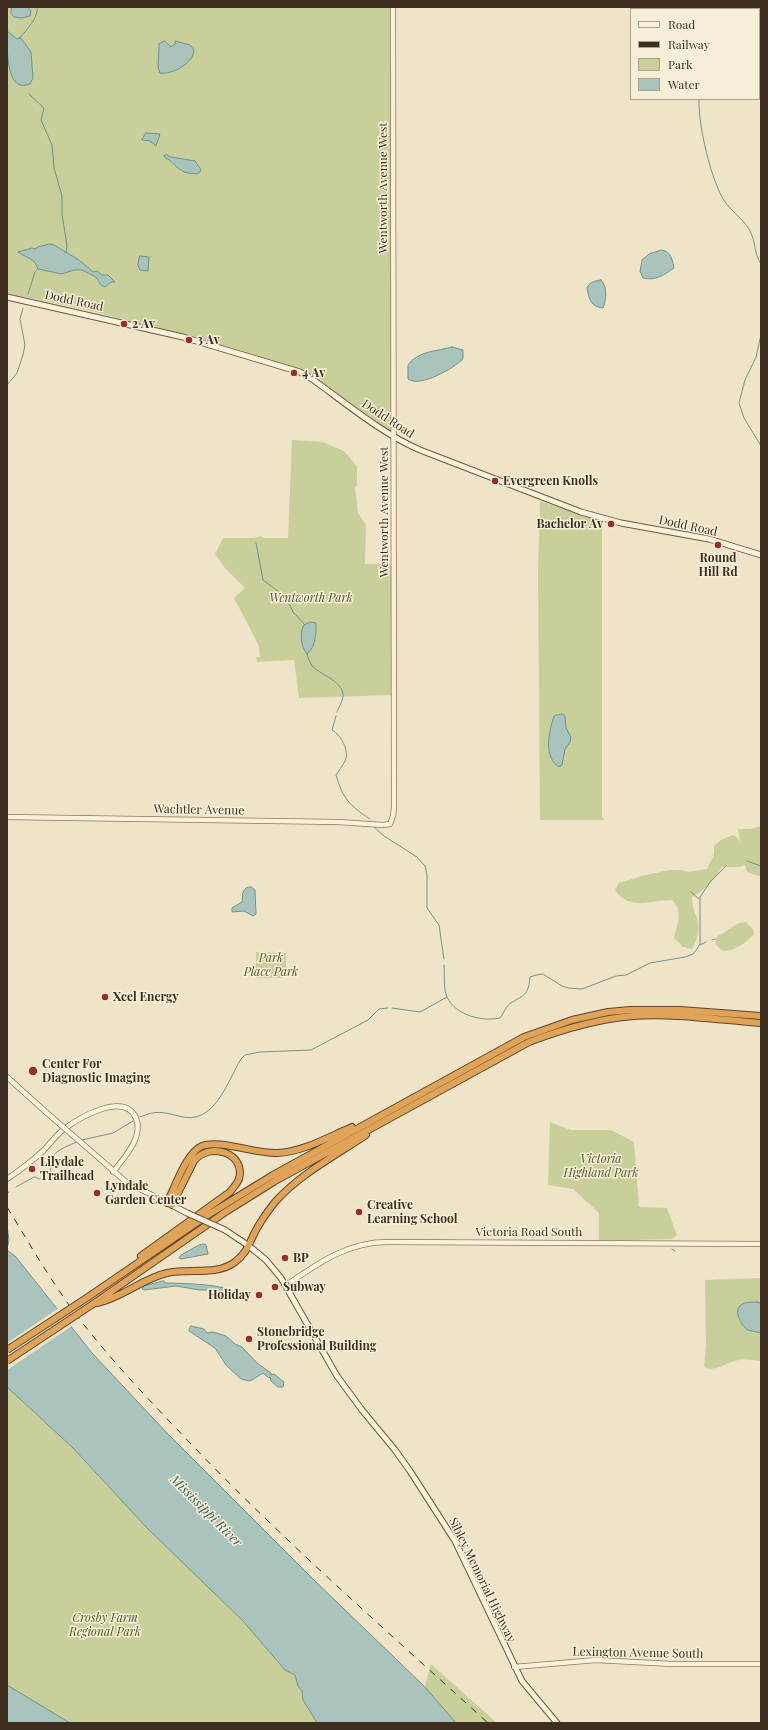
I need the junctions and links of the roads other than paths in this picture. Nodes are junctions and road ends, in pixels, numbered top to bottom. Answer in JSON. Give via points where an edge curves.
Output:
{"nodes":[{"id":1,"x":393,"y":7,"type":"edge"},
{"id":2,"x":7,"y":297,"type":"edge"},
{"id":3,"x":394,"y":437,"type":"junction"},
{"id":4,"x":761,"y":555,"type":"edge"},
{"id":5,"x":7,"y":817,"type":"edge"},
{"id":6,"x":390,"y":824,"type":"joint"},
{"id":7,"x":761,"y":1016,"type":"edge"},
{"id":8,"x":761,"y":1023,"type":"edge"},
{"id":9,"x":7,"y":1077,"type":"edge"},
{"id":10,"x":388,"y":1111,"type":"junction"},
{"id":11,"x":398,"y":1114,"type":"junction"},
{"id":12,"x":113,"y":1172,"type":"junction"},
{"id":13,"x":7,"y":1179,"type":"edge"},
{"id":14,"x":170,"y":1204,"type":"junction"},
{"id":15,"x":761,"y":1244,"type":"edge"},
{"id":16,"x":249,"y":1246,"type":"junction"},
{"id":17,"x":285,"y":1286,"type":"junction"},
{"id":18,"x":91,"y":1295,"type":"junction"},
{"id":19,"x":94,"y":1304,"type":"junction"},
{"id":20,"x":7,"y":1350,"type":"edge"},
{"id":21,"x":7,"y":1361,"type":"edge"},
{"id":22,"x":761,"y":1664,"type":"edge"},
{"id":23,"x":514,"y":1667,"type":"junction"},
{"id":24,"x":557,"y":1723,"type":"edge"}],
"edges":[{"from":1,"to":3,"type":"street","name":"Wentworth Avenue West"},
{"from":2,"to":3,"type":"main road","name":"Dodd Road","via":[[183,337],[300,372]]},
{"from":3,"to":4,"type":"main road","name":"Dodd Road","via":[[420,450],[581,512],[621,523],[709,539]]},
{"from":3,"to":6,"type":"street","name":"Wentworth Avenue West","via":[[394,807]]},
{"from":5,"to":6,"type":"street","name":"Wachtler Avenue"},
{"from":7,"to":10,"type":"highway","via":[[680,1010],[630,1010],[572,1020],[524,1037]]},
{"from":8,"to":11,"type":"highway","via":[[634,1016],[574,1026],[529,1042]]},
{"from":9,"to":12,"type":"street","bridge":true},
{"from":10,"to":14,"type":"highway","via":[[293,1151],[264,1153],[220,1144],[210,1143],[201,1146],[188,1160]]},
{"from":10,"to":18,"type":"highway","via":[[222,1206]]},
{"from":11,"to":16,"type":"highway","via":[[291,1186],[268,1212],[255,1231]]},
{"from":11,"to":19,"type":"highway","via":[[275,1181],[227,1211]]},
{"from":12,"to":13,"type":"street","via":[[138,1133],[136,1117],[131,1112],[117,1106],[108,1106],[72,1123]]},
{"from":12,"to":14,"type":"street","via":[[139,1189]]},
{"from":14,"to":16,"type":"main road","name":"Sibley Memorial Highway","bridge":true,"via":[[224,1230]]},
{"from":14,"to":18,"type":"highway","via":[[198,1156],[208,1151],[220,1151],[230,1155],[239,1168],[239,1180],[230,1192],[107,1280]]},
{"from":15,"to":17,"type":"street","name":"Victoria Road South","via":[[367,1243],[333,1254]]},
{"from":16,"to":17,"type":"main road","name":"Sibley Memorial Highway","via":[[266,1260]]},
{"from":16,"to":19,"type":"highway","via":[[239,1259],[226,1267],[164,1274],[137,1284],[106,1302]]},
{"from":17,"to":23,"type":"main road","name":"Sibley Memorial Highway","via":[[337,1376],[422,1488],[444,1523]]},
{"from":18,"to":20,"type":"highway","bridge":true},
{"from":19,"to":21,"type":"highway","bridge":true},
{"from":22,"to":23,"type":"street","name":"Lexington Avenue South","via":[[672,1664],[596,1660]]},
{"from":23,"to":24,"type":"main road","name":"Sibley Memorial Highway","via":[[530,1692]]}]}
